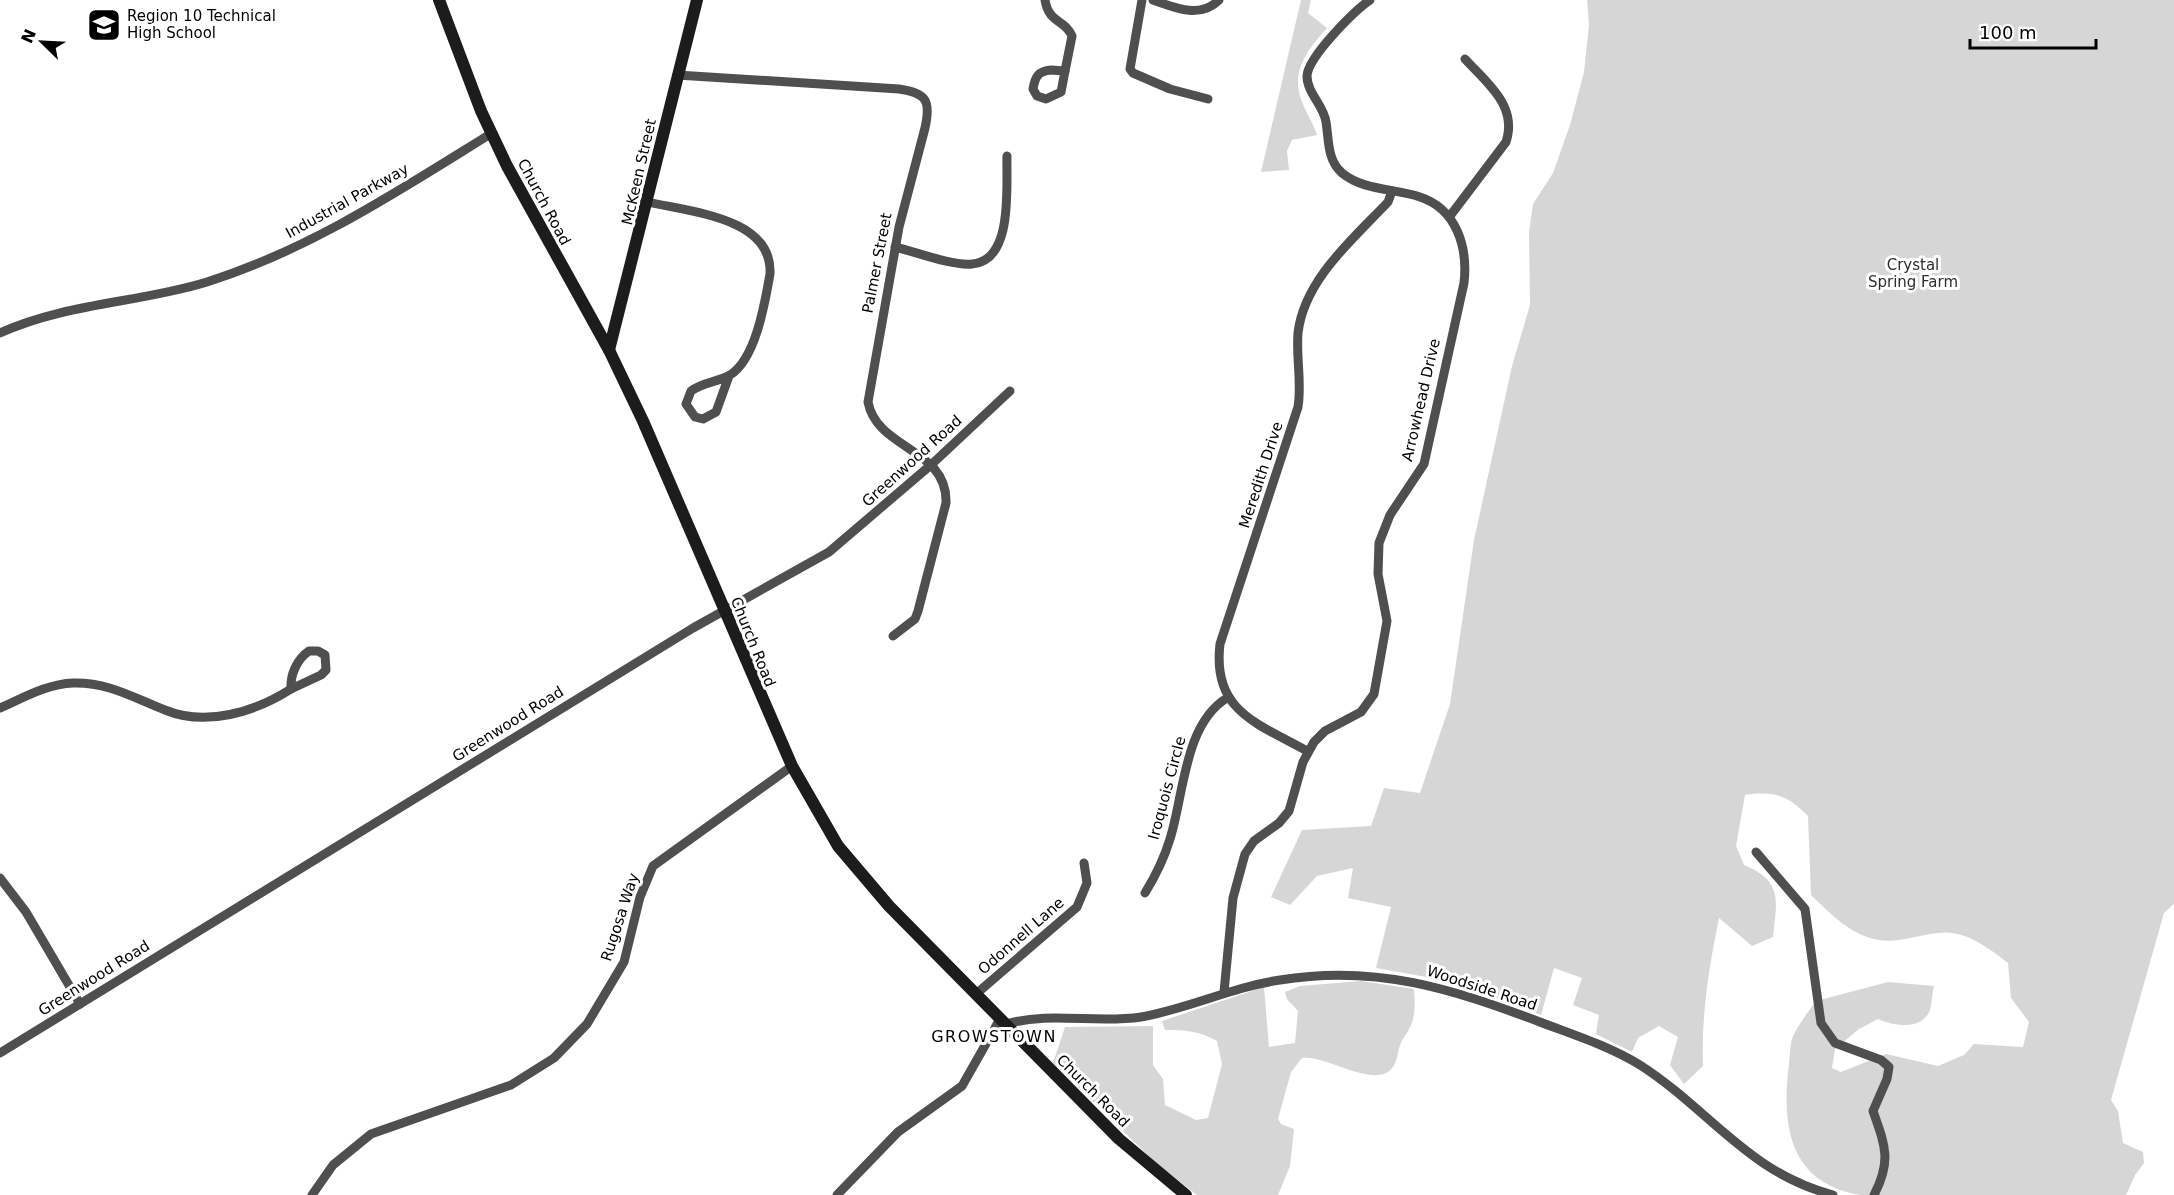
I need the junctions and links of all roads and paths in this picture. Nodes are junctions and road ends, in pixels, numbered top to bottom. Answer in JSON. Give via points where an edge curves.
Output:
{"nodes":[{"id":1,"x":439,"y":0,"type":"edge"},
{"id":2,"x":697,"y":0,"type":"edge"},
{"id":3,"x":1045,"y":0,"type":"edge"},
{"id":4,"x":1142,"y":0,"type":"edge"},
{"id":5,"x":1153,"y":0,"type":"edge"},
{"id":6,"x":1219,"y":0,"type":"edge"},
{"id":7,"x":1370,"y":0,"type":"edge"},
{"id":8,"x":1465,"y":59,"type":"dead end"},
{"id":9,"x":1065,"y":70,"type":"dead end"},
{"id":10,"x":677,"y":75,"type":"junction"},
{"id":11,"x":1208,"y":99,"type":"dead end"},
{"id":12,"x":492,"y":134,"type":"junction"},
{"id":13,"x":1007,"y":156,"type":"dead end"},
{"id":14,"x":1392,"y":191,"type":"junction"},
{"id":15,"x":648,"y":202,"type":"junction"},
{"id":16,"x":1450,"y":216,"type":"junction"},
{"id":17,"x":895,"y":248,"type":"junction"},
{"id":18,"x":0,"y":333,"type":"edge"},
{"id":19,"x":609,"y":350,"type":"junction"},
{"id":20,"x":729,"y":376,"type":"junction"},
{"id":21,"x":1010,"y":392,"type":"dead end"},
{"id":22,"x":932,"y":464,"type":"junction"},
{"id":23,"x":724,"y":610,"type":"junction"},
{"id":24,"x":893,"y":636,"type":"dead end"},
{"id":25,"x":291,"y":689,"type":"junction"},
{"id":26,"x":1227,"y":698,"type":"junction"},
{"id":27,"x":0,"y":708,"type":"edge"},
{"id":28,"x":1307,"y":751,"type":"junction"},
{"id":29,"x":792,"y":766,"type":"junction"},
{"id":30,"x":1756,"y":852,"type":"dead end"},
{"id":31,"x":1084,"y":863,"type":"dead end"},
{"id":32,"x":0,"y":878,"type":"edge"},
{"id":33,"x":1145,"y":893,"type":"dead end"},
{"id":34,"x":1224,"y":992,"type":"junction"},
{"id":35,"x":976,"y":994,"type":"junction"},
{"id":36,"x":80,"y":1004,"type":"junction"},
{"id":37,"x":1003,"y":1021,"type":"junction"},
{"id":38,"x":0,"y":1053,"type":"edge"},
{"id":39,"x":312,"y":1195,"type":"edge"},
{"id":40,"x":837,"y":1195,"type":"edge"},
{"id":41,"x":1186,"y":1195,"type":"edge"},
{"id":42,"x":1833,"y":1195,"type":"edge"},
{"id":43,"x":1874,"y":1195,"type":"edge"}],
"edges":[{"from":1,"to":12,"type":"street","name":"Church Road"},
{"from":2,"to":10,"type":"street","name":"McKeen Street"},
{"from":3,"to":9,"type":"street","via":[[1050,17],[1068,28],[1072,36]]},
{"from":4,"to":11,"type":"street","via":[[1133,73]]},
{"from":5,"to":6,"type":"street","via":[[1191,11],[1210,7]]},
{"from":7,"to":14,"type":"street","via":[[1312,61],[1307,77],[1325,115],[1335,166],[1355,181]]},
{"from":8,"to":16,"type":"street","via":[[1505,104],[1510,128],[1502,148]]},
{"from":10,"to":15,"type":"street","name":"McKeen Street"},
{"from":10,"to":17,"type":"street","name":"Palmer Street","via":[[899,89],[919,94],[927,102],[928,112]]},
{"from":12,"to":18,"type":"street","name":"Industrial Parkway","via":[[368,211],[281,255],[204,283],[44,316]]},
{"from":12,"to":19,"type":"street","name":"Church Road"},
{"from":13,"to":17,"type":"street","via":[[1003,235],[986,259],[970,265]]},
{"from":14,"to":16,"type":"street","via":[[1420,197]]},
{"from":14,"to":26,"type":"street","name":"Meredith Drive","via":[[1388,202],[1321,277],[1302,316],[1297,345],[1301,376],[1298,407],[1220,644],[1220,672]]},
{"from":15,"to":19,"type":"street","name":"McKeen Street"},
{"from":15,"to":20,"type":"street","via":[[735,223],[752,233],[765,249],[771,266],[760,318],[751,346]]},
{"from":16,"to":28,"type":"street","name":"Arrowhead Drive","via":[[1465,253],[1464,283],[1424,464],[1390,515],[1379,543],[1378,574],[1387,621],[1374,694],[1361,712],[1326,731]]},
{"from":17,"to":22,"type":"street","name":"Palmer Street","via":[[868,402],[882,431]]},
{"from":19,"to":23,"type":"street","name":"Church Road"},
{"from":20,"to":20,"type":"street","via":[[716,412],[703,419],[695,417],[686,404],[691,390]]},
{"from":21,"to":22,"type":"street","name":"Greenwood Road"},
{"from":22,"to":23,"type":"street","name":"Greenwood Road","via":[[829,552]]},
{"from":22,"to":24,"type":"street","name":"Palmer Street","via":[[945,489],[945,511],[918,611]]},
{"from":23,"to":29,"type":"street","name":"Church Road"},
{"from":23,"to":36,"type":"street","name":"Greenwood Road"},
{"from":25,"to":25,"type":"street","via":[[303,655],[318,651],[325,656],[328,663],[321,675]]},
{"from":25,"to":27,"type":"street","via":[[256,706],[205,718],[168,712],[113,688],[73,683],[38,691]]},
{"from":26,"to":28,"type":"street","via":[[1255,722]]},
{"from":26,"to":33,"type":"street","name":"Iroquois Circle","via":[[1211,710],[1199,729],[1171,837]]},
{"from":28,"to":34,"type":"street","name":"Arrowhead Drive","via":[[1288,811],[1279,823],[1254,841],[1239,868]]},
{"from":29,"to":35,"type":"street","name":"Church Road","via":[[828,831],[862,877]]},
{"from":29,"to":39,"type":"street","name":"Rugosa Way","via":[[653,866],[640,897],[624,962],[586,1024],[554,1058],[511,1085],[371,1134],[333,1165]]},
{"from":30,"to":43,"type":"street","via":[[1805,909],[1821,1023],[1835,1043],[1881,1059],[1889,1067],[1873,1111],[1887,1151]]},
{"from":31,"to":35,"type":"street","name":"Odonnell Lane","via":[[1088,882],[1077,907]]},
{"from":32,"to":36,"type":"street","via":[[26,912]]},
{"from":34,"to":37,"type":"street","name":"Woodside Road","via":[[1139,1017]]},
{"from":34,"to":42,"type":"street","name":"Woodside Road","via":[[1282,979],[1330,976],[1389,978],[1448,989],[1620,1055],[1655,1076],[1762,1164],[1797,1184]]},
{"from":35,"to":37,"type":"street","name":"Church Road"},
{"from":36,"to":38,"type":"street","name":"Greenwood Road"},
{"from":37,"to":40,"type":"street","via":[[962,1086],[898,1132]]},
{"from":37,"to":41,"type":"street","name":"Church Road","via":[[1119,1139]]}]}
